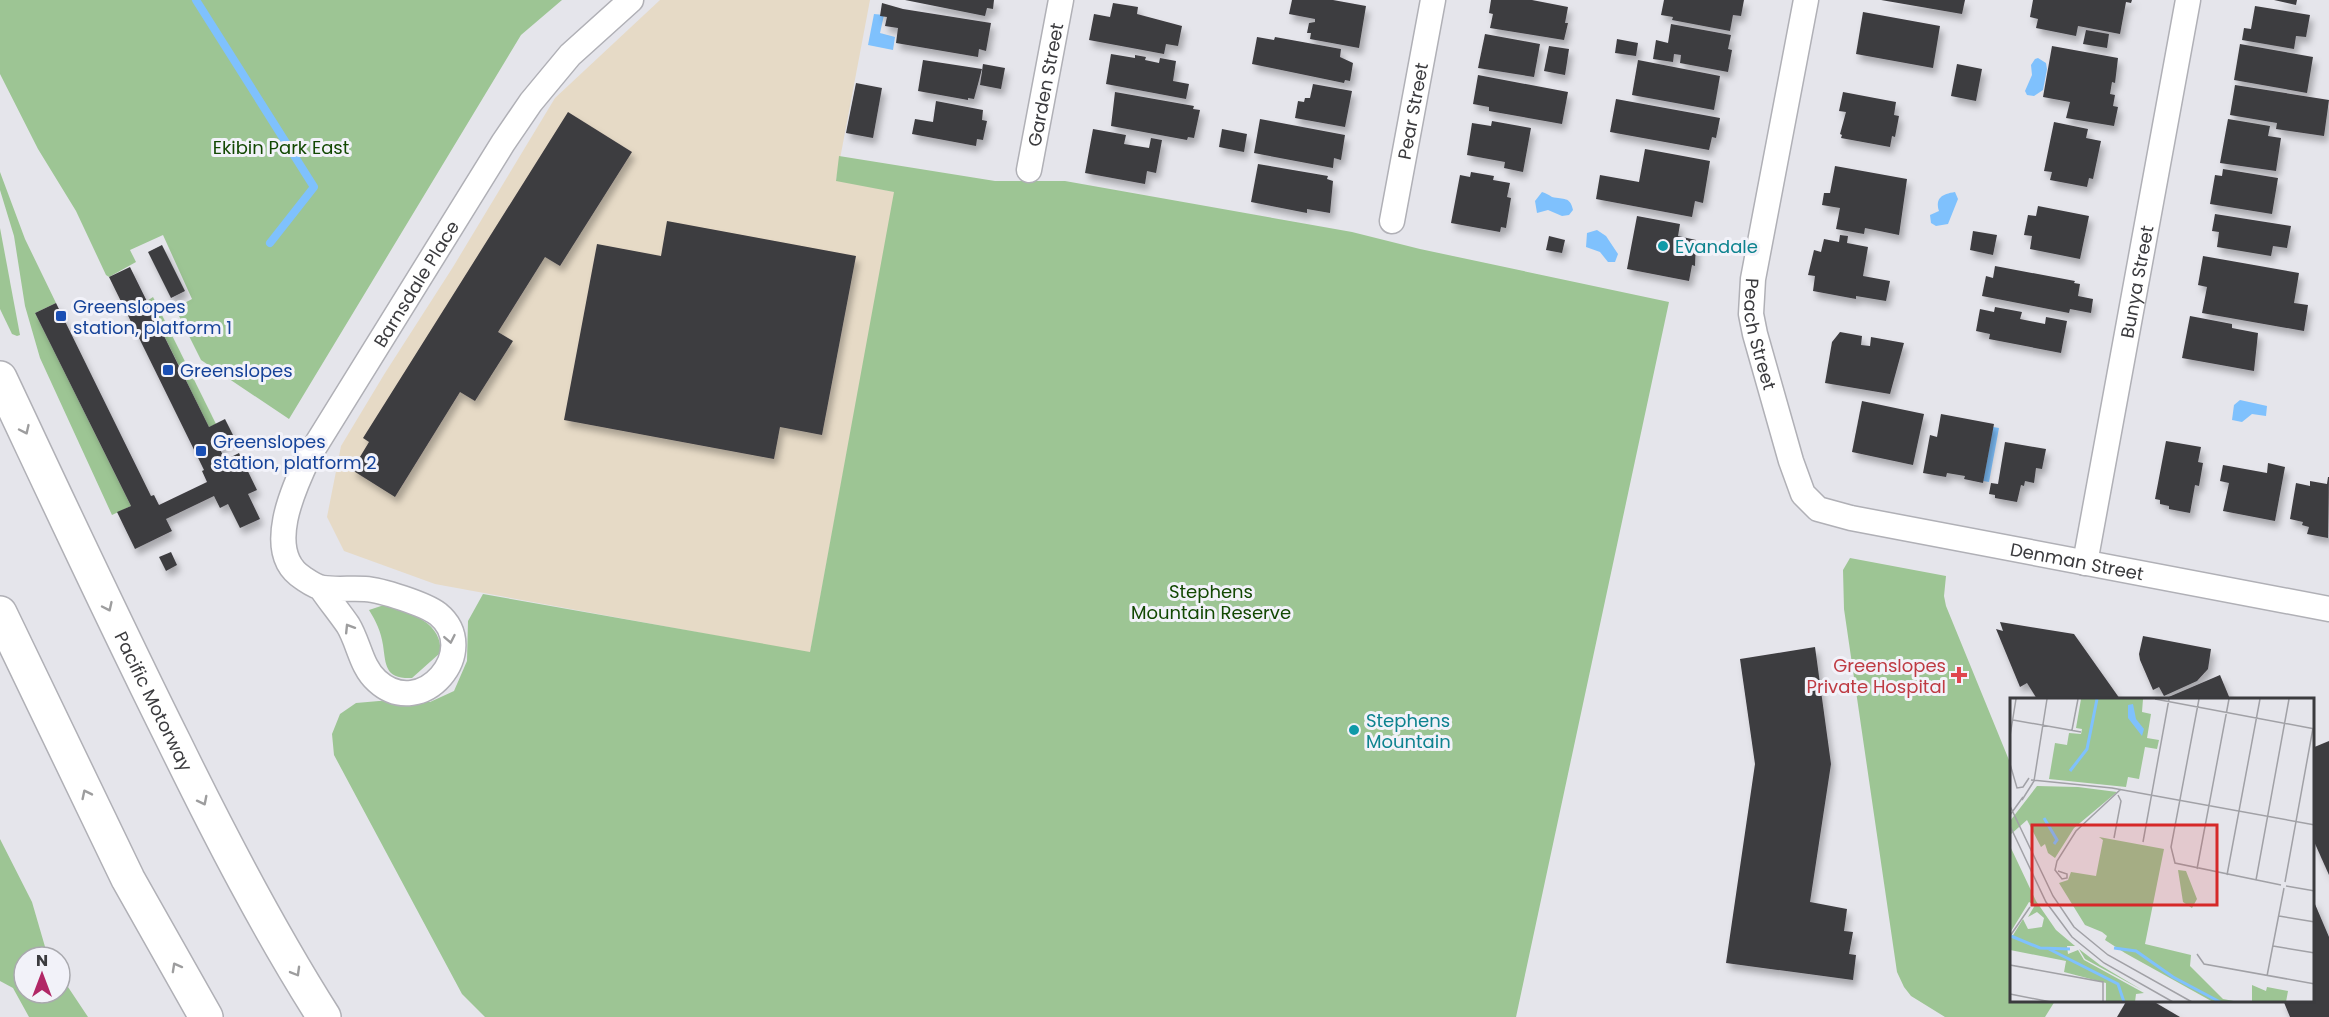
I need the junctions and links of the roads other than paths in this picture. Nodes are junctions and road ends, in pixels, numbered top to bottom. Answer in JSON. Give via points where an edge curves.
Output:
{"nodes":[{"id":1,"x":631,"y":0,"type":"edge"},
{"id":2,"x":1061,"y":0,"type":"edge"},
{"id":3,"x":1433,"y":0,"type":"edge"},
{"id":4,"x":1806,"y":0,"type":"edge"},
{"id":5,"x":2188,"y":0,"type":"edge"},
{"id":6,"x":1029,"y":170,"type":"dead end"},
{"id":7,"x":1392,"y":221,"type":"dead end"},
{"id":8,"x":0,"y":378,"type":"edge"},
{"id":9,"x":1826,"y":513,"type":"joint"},
{"id":10,"x":2085,"y":563,"type":"junction"},
{"id":11,"x":321,"y":588,"type":"junction"},
{"id":12,"x":2329,"y":609,"type":"edge"},
{"id":13,"x":0,"y":613,"type":"edge"},
{"id":14,"x":206,"y":1017,"type":"edge"},
{"id":15,"x":324,"y":1017,"type":"edge"}],
"edges":[{"from":1,"to":11,"type":"street","name":"Barnsdale Place","via":[[570,55],[531,102],[309,456],[287,511],[285,544],[287,557],[299,576]]},
{"from":2,"to":6,"type":"street","name":"Garden Street"},
{"from":3,"to":7,"type":"street","name":"Pear Street"},
{"from":4,"to":9,"type":"street","name":"Peach Street","via":[[1754,279],[1751,314],[1799,486],[1809,502]]},
{"from":5,"to":10,"type":"street","name":"Bunya Street"},
{"from":8,"to":15,"type":"highway","name":"Pacific Motorway","one_way":true,"via":[[200,796],[256,904]]},
{"from":9,"to":10,"type":"street","name":"Denman Street"},
{"from":10,"to":12,"type":"street","name":"Denman Street"},
{"from":11,"to":11,"type":"street","name":"Barnsdale Place","one_way":true,"via":[[368,589],[438,615],[452,644],[444,674],[420,692],[393,691],[378,682],[348,625]]},
{"from":14,"to":13,"type":"highway","one_way":true,"via":[[128,879]]}]}
